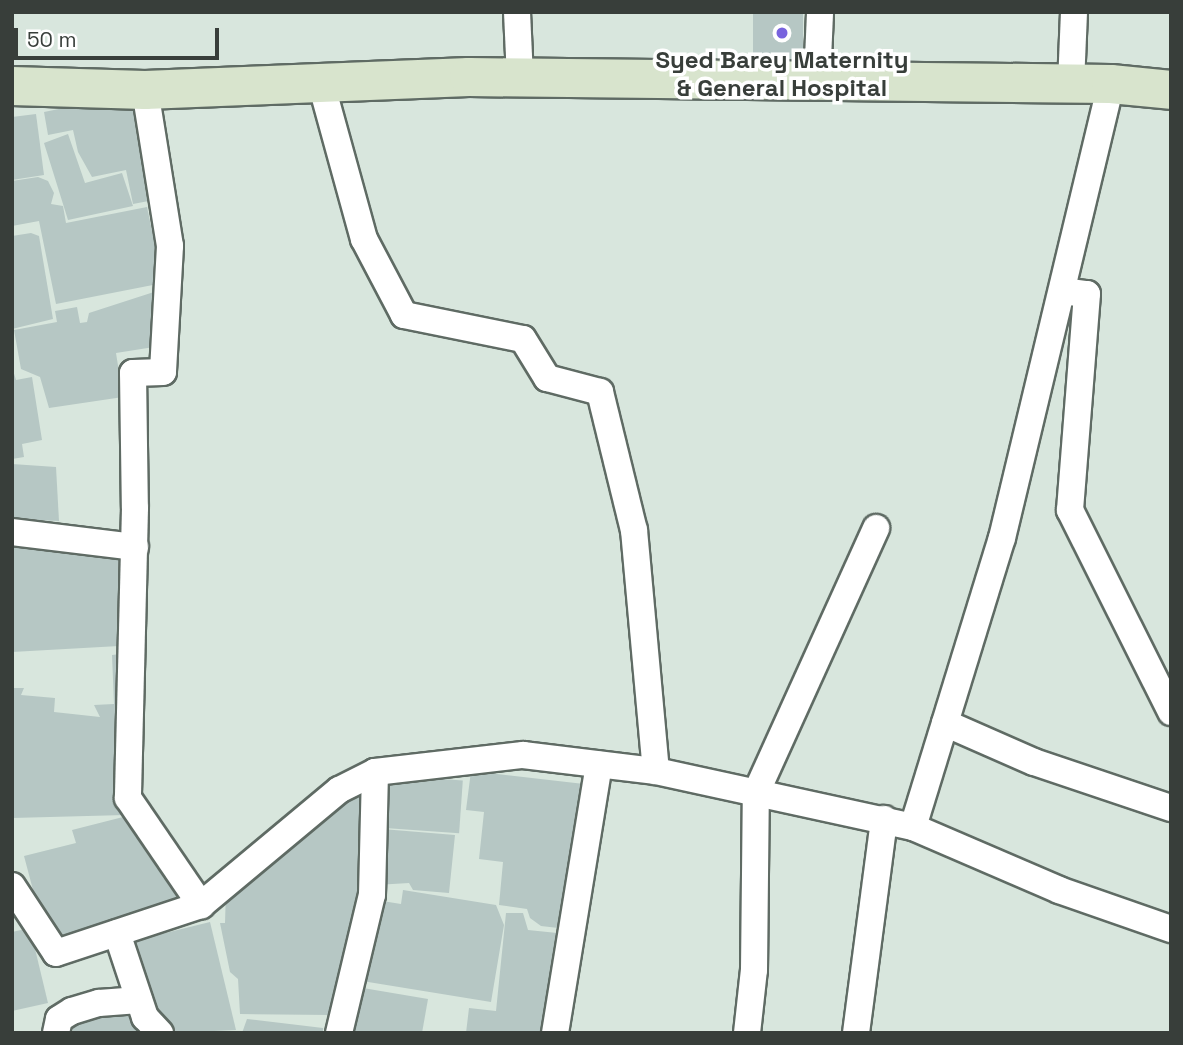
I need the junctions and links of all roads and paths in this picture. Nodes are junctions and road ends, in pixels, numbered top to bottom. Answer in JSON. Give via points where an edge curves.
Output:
{"nodes":[{"id":1,"x":517,"y":12,"type":"edge"},
{"id":2,"x":820,"y":12,"type":"edge"},
{"id":3,"x":1074,"y":12,"type":"edge"},
{"id":4,"x":520,"y":77,"type":"junction"},
{"id":5,"x":817,"y":82,"type":"junction"},
{"id":6,"x":321,"y":83,"type":"junction"},
{"id":7,"x":1071,"y":84,"type":"junction"},
{"id":8,"x":1111,"y":84,"type":"junction"},
{"id":9,"x":12,"y":86,"type":"edge"},
{"id":10,"x":145,"y":90,"type":"junction"},
{"id":11,"x":1171,"y":90,"type":"edge"},
{"id":12,"x":1062,"y":291,"type":"junction"},
{"id":13,"x":876,"y":527,"type":"dead end"},
{"id":14,"x":12,"y":531,"type":"edge"},
{"id":15,"x":135,"y":547,"type":"junction"},
{"id":16,"x":1171,"y":712,"type":"edge"},
{"id":17,"x":945,"y":723,"type":"junction"},
{"id":18,"x":599,"y":765,"type":"junction"},
{"id":19,"x":656,"y":771,"type":"junction"},
{"id":20,"x":375,"y":772,"type":"junction"},
{"id":21,"x":756,"y":793,"type":"junction"},
{"id":22,"x":1171,"y":808,"type":"edge"},
{"id":23,"x":884,"y":819,"type":"junction"},
{"id":24,"x":913,"y":827,"type":"junction"},
{"id":25,"x":12,"y":886,"type":"edge"},
{"id":26,"x":201,"y":905,"type":"junction"},
{"id":27,"x":1171,"y":929,"type":"edge"},
{"id":28,"x":117,"y":933,"type":"junction"},
{"id":29,"x":139,"y":999,"type":"junction"},
{"id":30,"x":56,"y":1033,"type":"edge"},
{"id":31,"x":160,"y":1033,"type":"edge"},
{"id":32,"x":339,"y":1033,"type":"edge"},
{"id":33,"x":555,"y":1033,"type":"edge"},
{"id":34,"x":747,"y":1033,"type":"edge"},
{"id":35,"x":856,"y":1033,"type":"edge"}],
"edges":[{"from":1,"to":4,"type":"street"},
{"from":2,"to":5,"type":"street"},
{"from":3,"to":7,"type":"street"},
{"from":4,"to":5,"type":"main road"},
{"from":4,"to":6,"type":"main road"},
{"from":5,"to":7,"type":"main road"},
{"from":6,"to":10,"type":"main road"},
{"from":6,"to":19,"type":"street","via":[[364,239],[404,315],[523,339],[547,378],[600,392],[634,530]]},
{"from":7,"to":8,"type":"main road"},
{"from":8,"to":11,"type":"main road"},
{"from":8,"to":12,"type":"street"},
{"from":9,"to":10,"type":"main road"},
{"from":10,"to":15,"type":"street","via":[[170,246],[163,372],[133,373]]},
{"from":12,"to":16,"type":"street","via":[[1087,294],[1069,510]]},
{"from":12,"to":17,"type":"street","via":[[1002,537]]},
{"from":13,"to":21,"type":"street"},
{"from":14,"to":15,"type":"street"},
{"from":15,"to":26,"type":"street","via":[[128,798]]},
{"from":17,"to":22,"type":"street","via":[[1034,762]]},
{"from":17,"to":24,"type":"street"},
{"from":18,"to":19,"type":"street"},
{"from":18,"to":20,"type":"street","via":[[523,755]]},
{"from":18,"to":33,"type":"street"},
{"from":19,"to":21,"type":"street"},
{"from":20,"to":26,"type":"street","via":[[339,790]]},
{"from":20,"to":32,"type":"street","via":[[372,895]]},
{"from":21,"to":23,"type":"street"},
{"from":21,"to":34,"type":"street","via":[[754,970]]},
{"from":23,"to":24,"type":"street"},
{"from":23,"to":35,"type":"street"},
{"from":24,"to":27,"type":"street","via":[[1059,890]]},
{"from":25,"to":28,"type":"street","via":[[56,953]]},
{"from":26,"to":28,"type":"street"},
{"from":28,"to":29,"type":"street"},
{"from":29,"to":30,"type":"street","via":[[72,1011],[59,1019]]},
{"from":29,"to":31,"type":"street","via":[[145,1017]]}]}
